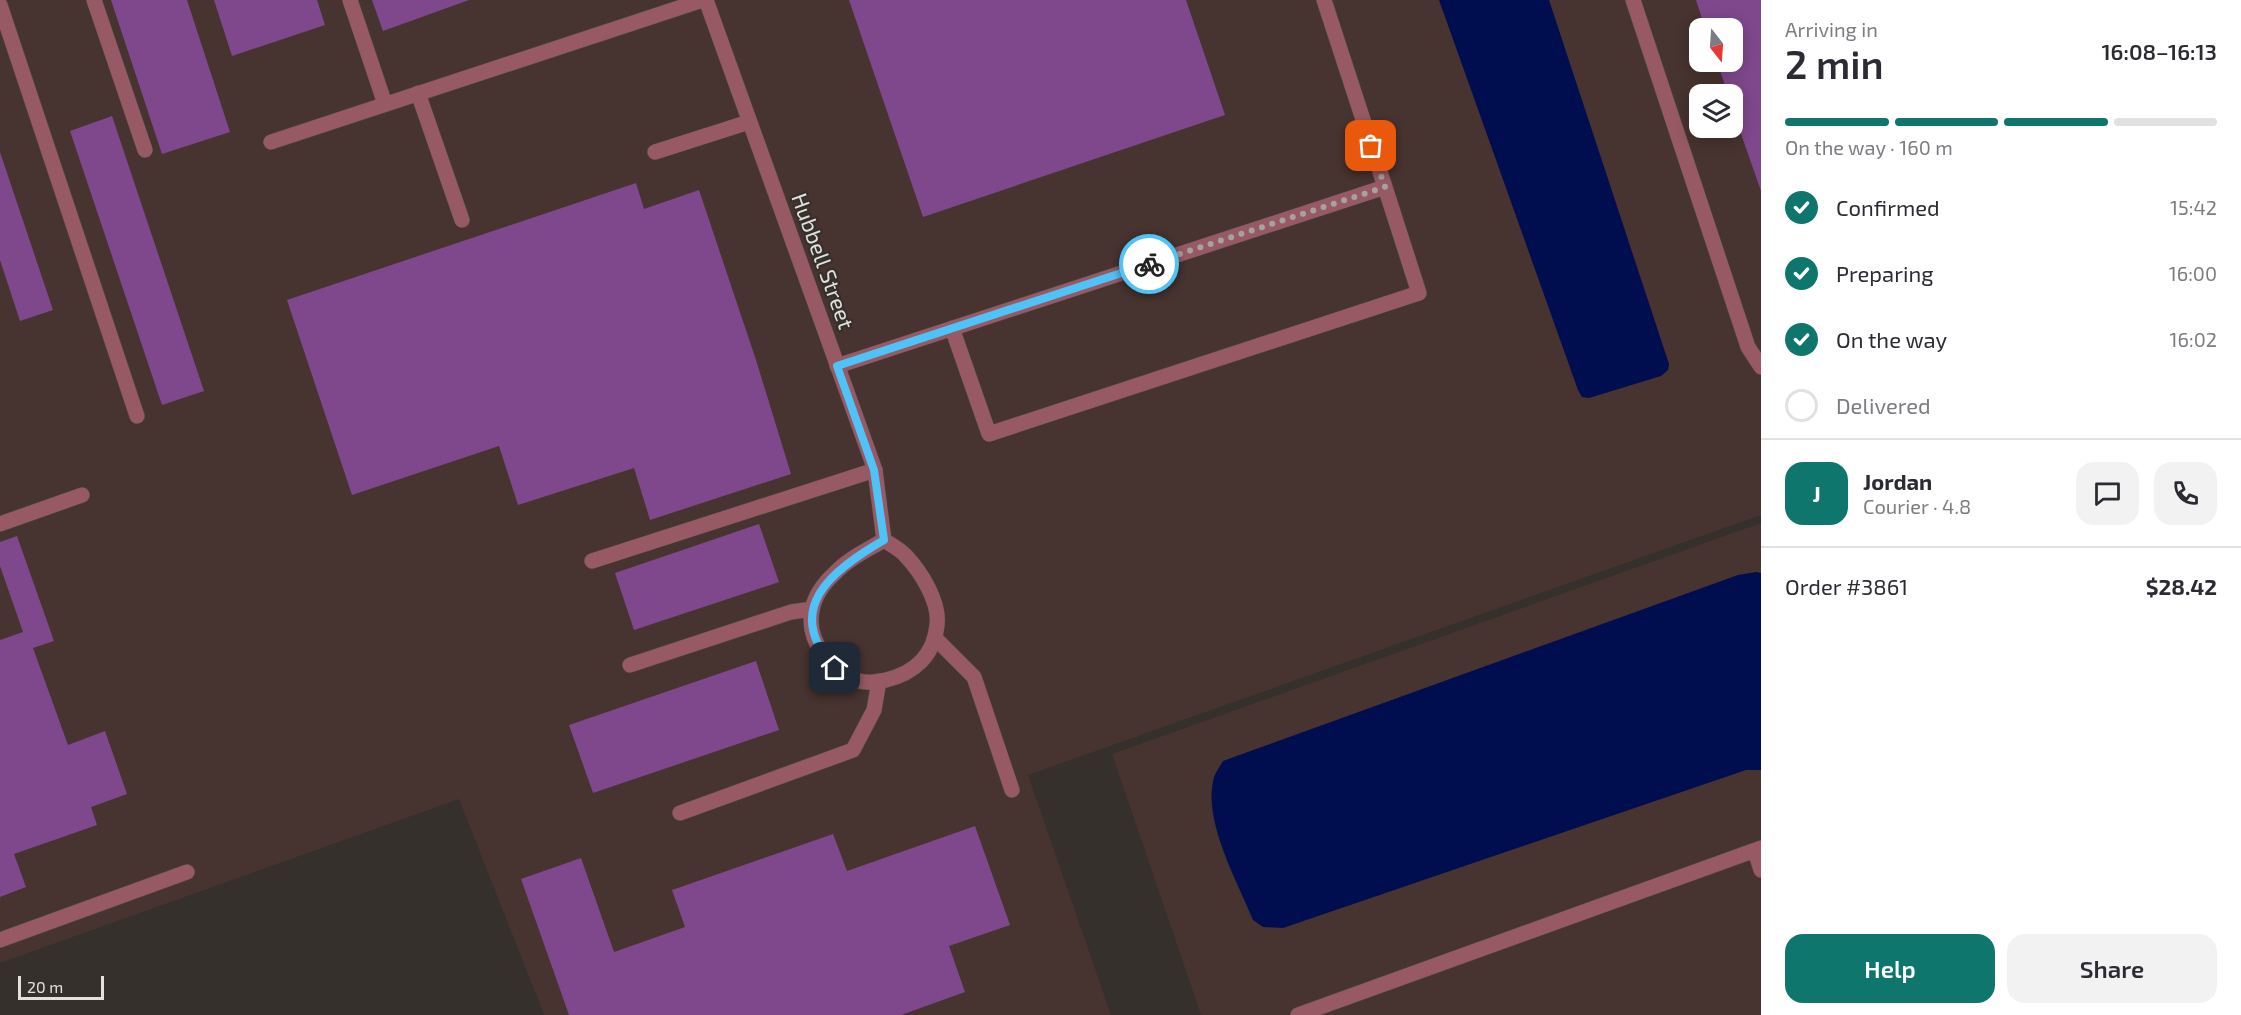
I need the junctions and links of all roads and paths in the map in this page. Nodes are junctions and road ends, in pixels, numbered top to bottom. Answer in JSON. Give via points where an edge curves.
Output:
{"nodes":[{"id":1,"x":94,"y":0,"type":"edge"},
{"id":2,"x":350,"y":0,"type":"edge"},
{"id":3,"x":704,"y":0,"type":"edge"},
{"id":4,"x":1324,"y":0,"type":"edge"},
{"id":5,"x":1633,"y":0,"type":"edge"},
{"id":6,"x":0,"y":5,"type":"edge"},
{"id":7,"x":418,"y":93,"type":"junction"},
{"id":8,"x":385,"y":104,"type":"junction"},
{"id":9,"x":749,"y":122,"type":"junction"},
{"id":10,"x":271,"y":142,"type":"dead end"},
{"id":11,"x":145,"y":150,"type":"dead end"},
{"id":12,"x":655,"y":152,"type":"dead end"},
{"id":13,"x":1385,"y":187,"type":"junction"},
{"id":14,"x":462,"y":220,"type":"dead end"},
{"id":15,"x":952,"y":328,"type":"junction"},
{"id":16,"x":837,"y":366,"type":"junction"},
{"id":17,"x":1761,"y":367,"type":"edge"},
{"id":18,"x":136,"y":416,"type":"dead end"},
{"id":19,"x":874,"y":470,"type":"junction"},
{"id":20,"x":82,"y":495,"type":"dead end"},
{"id":21,"x":0,"y":524,"type":"edge"},
{"id":22,"x":884,"y":540,"type":"junction"},
{"id":23,"x":592,"y":561,"type":"dead end"},
{"id":24,"x":812,"y":609,"type":"junction"},
{"id":25,"x":936,"y":639,"type":"junction"},
{"id":26,"x":630,"y":665,"type":"dead end"},
{"id":27,"x":879,"y":681,"type":"junction"},
{"id":28,"x":1012,"y":790,"type":"dead end"},
{"id":29,"x":680,"y":813,"type":"dead end"},
{"id":30,"x":1758,"y":850,"type":"edge"},
{"id":31,"x":1761,"y":870,"type":"edge"},
{"id":32,"x":187,"y":872,"type":"dead end"},
{"id":33,"x":0,"y":940,"type":"edge"},
{"id":34,"x":1298,"y":1015,"type":"edge"}],
"edges":[{"from":1,"to":11,"type":"street"},
{"from":2,"to":8,"type":"street"},
{"from":3,"to":7,"type":"street"},
{"from":3,"to":9,"type":"street","name":"Hubbell Street"},
{"from":4,"to":13,"type":"street"},
{"from":5,"to":17,"type":"street","via":[[1748,347]]},
{"from":6,"to":18,"type":"street"},
{"from":7,"to":8,"type":"street"},
{"from":7,"to":14,"type":"street"},
{"from":8,"to":10,"type":"street"},
{"from":9,"to":12,"type":"street"},
{"from":9,"to":16,"type":"street","name":"Hubbell Street"},
{"from":13,"to":15,"type":"street"},
{"from":13,"to":15,"type":"street","via":[[1419,293],[1011,427],[989,434]]},
{"from":15,"to":16,"type":"street"},
{"from":16,"to":19,"type":"street","name":"Hubbell Street"},
{"from":19,"to":22,"type":"street","name":"Hubbell Street"},
{"from":19,"to":23,"type":"street"},
{"from":20,"to":21,"type":"street"},
{"from":22,"to":24,"type":"street","via":[[835,572]]},
{"from":22,"to":25,"type":"street","via":[[905,555],[924,580],[938,620]]},
{"from":24,"to":26,"type":"street","via":[[791,612]]},
{"from":24,"to":27,"type":"street","via":[[815,637],[822,654],[835,668],[862,682]]},
{"from":25,"to":27,"type":"street","via":[[916,668]]},
{"from":25,"to":28,"type":"street","via":[[974,677]]},
{"from":27,"to":29,"type":"street","via":[[874,710],[853,750]]},
{"from":30,"to":31,"type":"street"},
{"from":30,"to":34,"type":"street"},
{"from":32,"to":33,"type":"street"}]}
